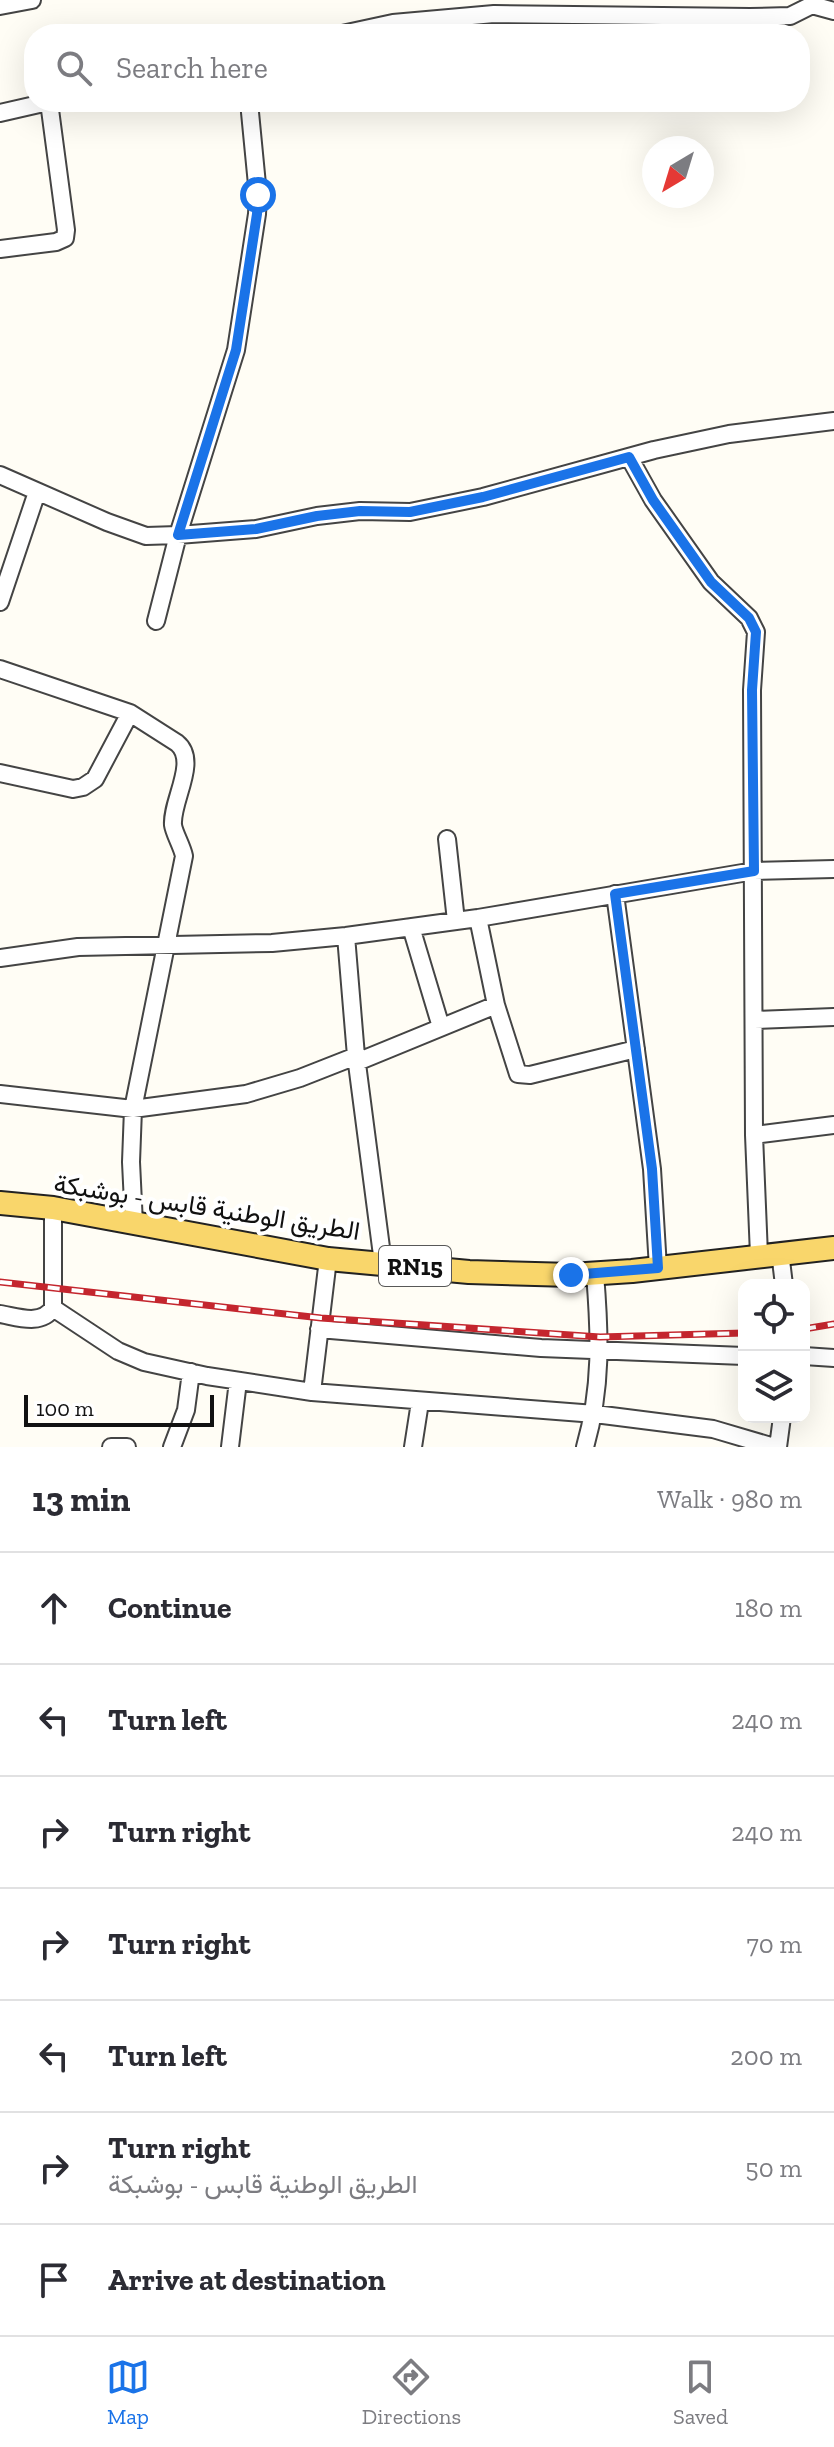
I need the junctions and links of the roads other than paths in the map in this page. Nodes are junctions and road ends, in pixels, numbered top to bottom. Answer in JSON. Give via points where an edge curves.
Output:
{"nodes":[{"id":1,"x":32,"y":0,"type":"edge"},
{"id":2,"x":0,"y":6,"type":"edge"},
{"id":3,"x":834,"y":11,"type":"edge"},
{"id":4,"x":388,"y":24,"type":"edge"},
{"id":5,"x":24,"y":108,"type":"edge"},
{"id":6,"x":49,"y":112,"type":"edge"},
{"id":7,"x":250,"y":112,"type":"edge"},
{"id":8,"x":0,"y":113,"type":"edge"},
{"id":9,"x":0,"y":249,"type":"edge"},
{"id":10,"x":834,"y":421,"type":"edge"},
{"id":11,"x":629,"y":457,"type":"junction"},
{"id":12,"x":0,"y":475,"type":"edge"},
{"id":13,"x":37,"y":492,"type":"junction"},
{"id":14,"x":178,"y":535,"type":"junction"},
{"id":15,"x":0,"y":602,"type":"edge"},
{"id":16,"x":156,"y":621,"type":"dead end"},
{"id":17,"x":0,"y":669,"type":"edge"},
{"id":18,"x":130,"y":713,"type":"junction"},
{"id":19,"x":0,"y":773,"type":"edge"},
{"id":20,"x":447,"y":839,"type":"dead end"},
{"id":21,"x":834,"y":869,"type":"edge"},
{"id":22,"x":754,"y":871,"type":"junction"},
{"id":23,"x":615,"y":894,"type":"junction"},
{"id":24,"x":478,"y":918,"type":"junction"},
{"id":25,"x":456,"y":921,"type":"junction"},
{"id":26,"x":411,"y":927,"type":"junction"},
{"id":27,"x":346,"y":936,"type":"junction"},
{"id":28,"x":165,"y":947,"type":"junction"},
{"id":29,"x":0,"y":958,"type":"edge"},
{"id":30,"x":496,"y":1005,"type":"junction"},
{"id":31,"x":834,"y":1017,"type":"edge"},
{"id":32,"x":754,"y":1020,"type":"junction"},
{"id":33,"x":441,"y":1027,"type":"junction"},
{"id":34,"x":636,"y":1049,"type":"junction"},
{"id":35,"x":357,"y":1059,"type":"junction"},
{"id":36,"x":0,"y":1094,"type":"edge"},
{"id":37,"x":133,"y":1109,"type":"junction"},
{"id":38,"x":834,"y":1125,"type":"edge"},
{"id":39,"x":754,"y":1135,"type":"junction"},
{"id":40,"x":0,"y":1203,"type":"edge"},
{"id":41,"x":53,"y":1208,"type":"junction"},
{"id":42,"x":134,"y":1224,"type":"junction"},
{"id":43,"x":834,"y":1248,"type":"edge"},
{"id":44,"x":770,"y":1253,"type":"junction"},
{"id":45,"x":328,"y":1259,"type":"junction"},
{"id":46,"x":383,"y":1263,"type":"junction"},
{"id":47,"x":658,"y":1268,"type":"junction"},
{"id":48,"x":595,"y":1274,"type":"junction"},
{"id":49,"x":781,"y":1279,"type":"edge"},
{"id":50,"x":53,"y":1308,"type":"junction"},
{"id":51,"x":0,"y":1314,"type":"edge"},
{"id":52,"x":319,"y":1329,"type":"junction"},
{"id":53,"x":599,"y":1351,"type":"junction"},
{"id":54,"x":738,"y":1356,"type":"edge"},
{"id":55,"x":810,"y":1356,"type":"edge"},
{"id":56,"x":834,"y":1358,"type":"edge"},
{"id":57,"x":191,"y":1372,"type":"junction"},
{"id":58,"x":238,"y":1381,"type":"junction"},
{"id":59,"x":312,"y":1392,"type":"junction"},
{"id":60,"x":420,"y":1402,"type":"junction"},
{"id":61,"x":595,"y":1414,"type":"junction"},
{"id":62,"x":781,"y":1423,"type":"edge"},
{"id":63,"x":111,"y":1447,"type":"edge"},
{"id":64,"x":127,"y":1447,"type":"edge"},
{"id":65,"x":172,"y":1447,"type":"edge"},
{"id":66,"x":230,"y":1447,"type":"edge"},
{"id":67,"x":413,"y":1447,"type":"edge"},
{"id":68,"x":585,"y":1447,"type":"edge"},
{"id":69,"x":776,"y":1447,"type":"edge"}],
"edges":[{"from":1,"to":2,"type":"street"},
{"from":3,"to":4,"type":"street","via":[[812,5],[790,16],[494,14]]},
{"from":5,"to":8,"type":"street"},
{"from":6,"to":9,"type":"street","via":[[65,238]]},
{"from":7,"to":14,"type":"street","via":[[258,195],[242,315],[236,350]]},
{"from":10,"to":11,"type":"street","via":[[729,434]]},
{"from":11,"to":14,"type":"street","via":[[410,512],[360,511],[256,529]]},
{"from":11,"to":22,"type":"street","via":[[711,582],[749,618],[756,632]]},
{"from":12,"to":13,"type":"street"},
{"from":13,"to":14,"type":"street","via":[[146,536]]},
{"from":13,"to":15,"type":"street"},
{"from":14,"to":16,"type":"street"},
{"from":17,"to":18,"type":"street"},
{"from":18,"to":19,"type":"street","via":[[95,779],[83,787]]},
{"from":18,"to":28,"type":"street","via":[[177,743],[185,755],[173,826],[184,856]]},
{"from":20,"to":25,"type":"street"},
{"from":21,"to":22,"type":"street"},
{"from":22,"to":23,"type":"street"},
{"from":22,"to":32,"type":"street"},
{"from":23,"to":24,"type":"street"},
{"from":23,"to":34,"type":"street"},
{"from":24,"to":25,"type":"street"},
{"from":24,"to":30,"type":"street"},
{"from":25,"to":26,"type":"street"},
{"from":26,"to":27,"type":"street"},
{"from":26,"to":33,"type":"street"},
{"from":27,"to":28,"type":"street"},
{"from":27,"to":35,"type":"street"},
{"from":28,"to":29,"type":"street","via":[[78,947]]},
{"from":28,"to":37,"type":"street"},
{"from":30,"to":33,"type":"street"},
{"from":30,"to":34,"type":"street","via":[[518,1074]]},
{"from":31,"to":32,"type":"street"},
{"from":32,"to":39,"type":"street"},
{"from":33,"to":35,"type":"street"},
{"from":34,"to":47,"type":"street"},
{"from":35,"to":37,"type":"street","via":[[246,1094]]},
{"from":35,"to":46,"type":"street"},
{"from":36,"to":37,"type":"street"},
{"from":37,"to":42,"type":"street"},
{"from":38,"to":39,"type":"street"},
{"from":39,"to":44,"type":"street"},
{"from":40,"to":41,"type":"main road","name":"الطريق الوطنية قابس - بوشبكة","number":"RN15"},
{"from":41,"to":42,"type":"main road","name":"الطريق الوطنية قابس - بوشبكة","number":"RN15"},
{"from":41,"to":50,"type":"street"},
{"from":42,"to":45,"type":"main road","name":"الطريق الوطنية قابس - بوشبكة","number":"RN15"},
{"from":43,"to":44,"type":"main road","name":"الطريق الوطنية قابس - بوشبكة","number":"RN15"},
{"from":44,"to":47,"type":"main road","name":"الطريق الوطنية قابس - بوشبكة","number":"RN15"},
{"from":44,"to":49,"type":"street"},
{"from":45,"to":46,"type":"main road","name":"الطريق الوطنية قابس - بوشبكة","number":"RN15"},
{"from":45,"to":52,"type":"street"},
{"from":46,"to":48,"type":"main road","name":"الطريق الوطنية قابس - بوشبكة","number":"RN15","via":[[485,1273]]},
{"from":47,"to":48,"type":"main road","name":"الطريق الوطنية قابس - بوشبكة","number":"RN15"},
{"from":48,"to":53,"type":"street"},
{"from":50,"to":51,"type":"street","via":[[48,1316],[36,1319]]},
{"from":50,"to":57,"type":"street","via":[[118,1351]]},
{"from":52,"to":53,"type":"street"},
{"from":52,"to":59,"type":"street"},
{"from":53,"to":54,"type":"street"},
{"from":53,"to":61,"type":"street"},
{"from":55,"to":56,"type":"street"},
{"from":57,"to":58,"type":"street"},
{"from":57,"to":65,"type":"street","via":[[186,1410]]},
{"from":58,"to":59,"type":"street"},
{"from":58,"to":66,"type":"street"},
{"from":59,"to":60,"type":"street"},
{"from":60,"to":61,"type":"street"},
{"from":60,"to":67,"type":"street"},
{"from":61,"to":68,"type":"street"},
{"from":61,"to":69,"type":"street","via":[[713,1429]]},
{"from":62,"to":69,"type":"street"},
{"from":63,"to":64,"type":"street"}]}
